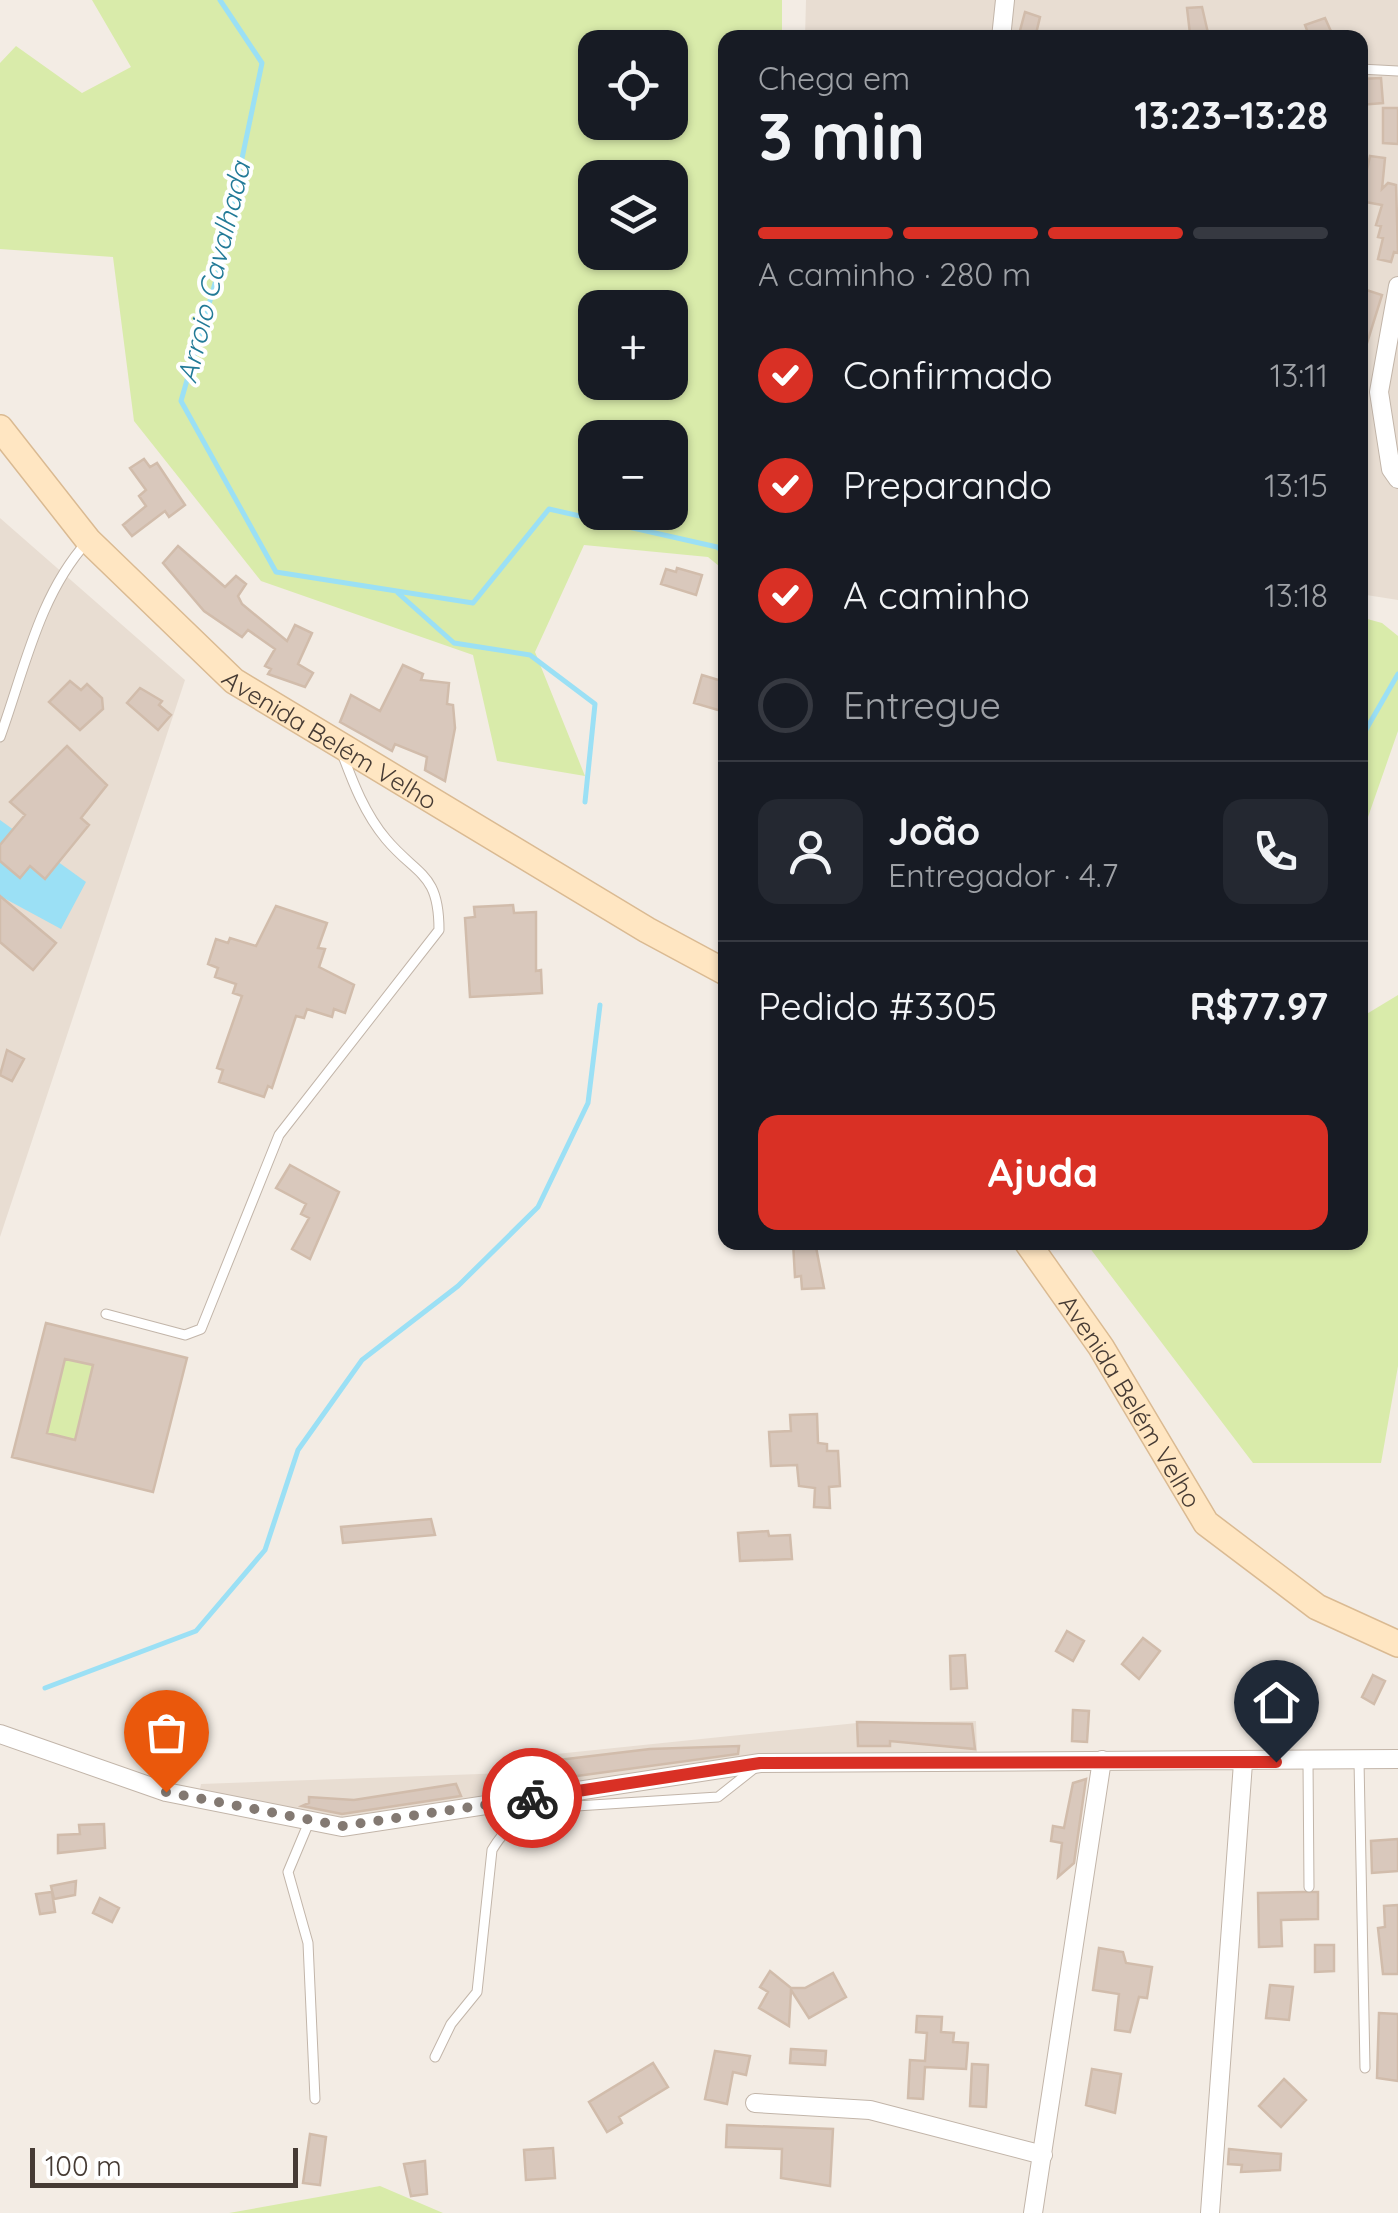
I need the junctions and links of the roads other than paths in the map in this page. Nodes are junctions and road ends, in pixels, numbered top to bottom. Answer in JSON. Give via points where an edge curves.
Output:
{"nodes":[{"id":1,"x":1004,"y":0,"type":"edge"},
{"id":2,"x":1001,"y":30,"type":"edge"},
{"id":3,"x":1368,"y":69,"type":"edge"},
{"id":4,"x":1398,"y":71,"type":"edge"},
{"id":5,"x":1398,"y":286,"type":"edge"},
{"id":6,"x":0,"y":428,"type":"edge"},
{"id":7,"x":1398,"y":478,"type":"edge"},
{"id":8,"x":88,"y":540,"type":"junction"},
{"id":9,"x":0,"y":737,"type":"edge"},
{"id":10,"x":340,"y":748,"type":"junction"},
{"id":11,"x":718,"y":968,"type":"edge"},
{"id":12,"x":1033,"y":1250,"type":"edge"},
{"id":13,"x":106,"y":1314,"type":"dead end"},
{"id":14,"x":1398,"y":1644,"type":"edge"},
{"id":15,"x":0,"y":1734,"type":"edge"},
{"id":16,"x":1398,"y":1759,"type":"edge"},
{"id":17,"x":1102,"y":1760,"type":"junction"},
{"id":18,"x":1359,"y":1760,"type":"junction"},
{"id":19,"x":1308,"y":1762,"type":"junction"},
{"id":20,"x":760,"y":1763,"type":"junction"},
{"id":21,"x":1244,"y":1763,"type":"junction"},
{"id":22,"x":309,"y":1822,"type":"junction"},
{"id":23,"x":1309,"y":1886,"type":"dead end"},
{"id":24,"x":435,"y":2057,"type":"dead end"},
{"id":25,"x":1365,"y":2068,"type":"dead end"},
{"id":26,"x":316,"y":2099,"type":"dead end"},
{"id":27,"x":755,"y":2103,"type":"dead end"},
{"id":28,"x":1044,"y":2155,"type":"junction"},
{"id":29,"x":1033,"y":2213,"type":"edge"},
{"id":30,"x":1210,"y":2213,"type":"edge"}],
"edges":[{"from":1,"to":2,"type":"street"},
{"from":3,"to":4,"type":"lane"},
{"from":5,"to":7,"type":"street","via":[[1379,392]]},
{"from":6,"to":8,"type":"main road","name":"Avenida Belém Velho"},
{"from":8,"to":9,"type":"lane","via":[[62,569],[47,602]]},
{"from":8,"to":10,"type":"main road","name":"Avenida Belém Velho","via":[[234,681]]},
{"from":10,"to":11,"type":"main road","name":"Avenida Belém Velho"},
{"from":10,"to":13,"type":"lane","via":[[387,840],[432,884],[440,930],[280,1135],[201,1329],[185,1335]]},
{"from":12,"to":14,"type":"main road","name":"Avenida Belém Velho","via":[[1101,1347],[1206,1523],[1317,1607]]},
{"from":15,"to":22,"type":"street","via":[[166,1792]]},
{"from":16,"to":18,"type":"street"},
{"from":17,"to":20,"type":"street"},
{"from":17,"to":21,"type":"street"},
{"from":17,"to":28,"type":"street"},
{"from":18,"to":19,"type":"street"},
{"from":18,"to":25,"type":"lane"},
{"from":19,"to":21,"type":"street"},
{"from":19,"to":23,"type":"lane"},
{"from":20,"to":22,"type":"street","via":[[342,1826]]},
{"from":20,"to":24,"type":"lane","via":[[718,1797],[545,1808],[502,1832],[492,1850],[476,1992]]},
{"from":21,"to":30,"type":"street"},
{"from":22,"to":26,"type":"lane","via":[[288,1872],[308,1943]]},
{"from":27,"to":28,"type":"street","via":[[870,2110]]},
{"from":28,"to":29,"type":"street"}]}
